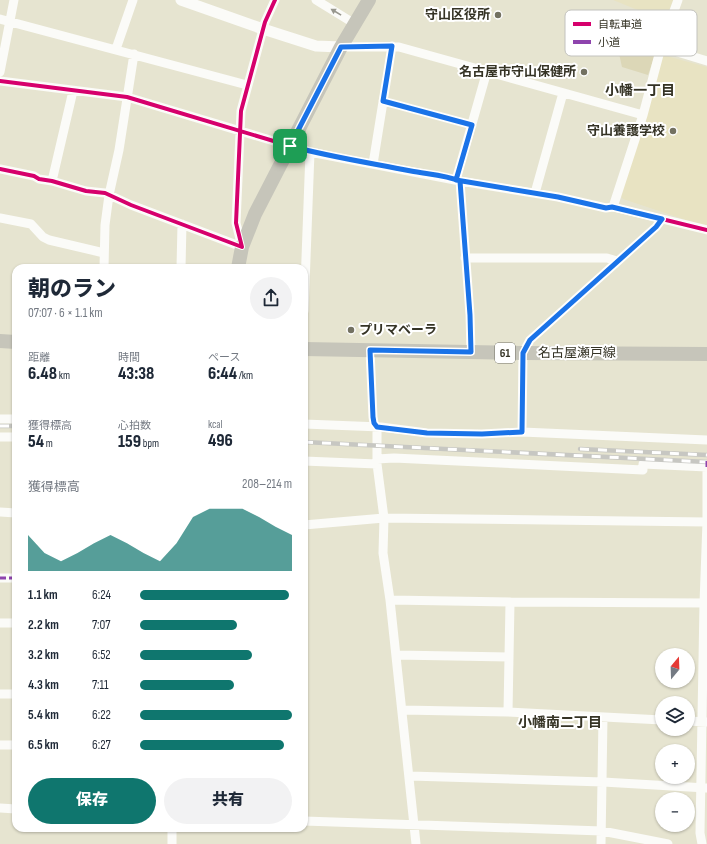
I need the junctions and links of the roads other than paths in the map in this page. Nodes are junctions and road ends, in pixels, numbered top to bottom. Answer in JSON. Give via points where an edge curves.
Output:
{"nodes":[{"id":1,"x":14,"y":0,"type":"edge"},
{"id":2,"x":133,"y":0,"type":"edge"},
{"id":3,"x":181,"y":0,"type":"edge"},
{"id":4,"x":275,"y":0,"type":"edge"},
{"id":5,"x":316,"y":0,"type":"edge"},
{"id":6,"x":369,"y":0,"type":"edge"},
{"id":7,"x":678,"y":0,"type":"edge"},
{"id":8,"x":674,"y":10,"type":"edge"},
{"id":9,"x":0,"y":19,"type":"edge"},
{"id":10,"x":10,"y":22,"type":"junction"},
{"id":11,"x":355,"y":24,"type":"junction"},
{"id":12,"x":263,"y":29,"type":"junction"},
{"id":13,"x":392,"y":46,"type":"junction"},
{"id":14,"x":341,"y":47,"type":"junction"},
{"id":15,"x":116,"y":49,"type":"junction"},
{"id":16,"x":134,"y":54,"type":"junction"},
{"id":17,"x":658,"y":56,"type":"edge"},
{"id":18,"x":691,"y":56,"type":"edge"},
{"id":19,"x":707,"y":61,"type":"edge"},
{"id":20,"x":487,"y":71,"type":"junction"},
{"id":21,"x":0,"y":72,"type":"edge"},
{"id":22,"x":0,"y":81,"type":"edge"},
{"id":23,"x":247,"y":85,"type":"junction"},
{"id":24,"x":73,"y":91,"type":"junction"},
{"id":25,"x":563,"y":93,"type":"junction"},
{"id":26,"x":127,"y":97,"type":"junction"},
{"id":27,"x":383,"y":101,"type":"junction"},
{"id":28,"x":642,"y":115,"type":"junction"},
{"id":29,"x":472,"y":125,"type":"junction"},
{"id":30,"x":240,"y":131,"type":"junction"},
{"id":31,"x":290,"y":146,"type":"junction"},
{"id":32,"x":310,"y":152,"type":"junction"},
{"id":33,"x":373,"y":164,"type":"junction"},
{"id":34,"x":0,"y":169,"type":"edge"},
{"id":35,"x":458,"y":180,"type":"junction"},
{"id":36,"x":52,"y":181,"type":"junction"},
{"id":37,"x":535,"y":193,"type":"junction"},
{"id":38,"x":109,"y":195,"type":"junction"},
{"id":39,"x":612,"y":207,"type":"junction"},
{"id":40,"x":0,"y":218,"type":"edge"},
{"id":41,"x":662,"y":219,"type":"junction"},
{"id":42,"x":182,"y":224,"type":"junction"},
{"id":43,"x":707,"y":230,"type":"edge"},
{"id":44,"x":242,"y":247,"type":"junction"},
{"id":45,"x":104,"y":253,"type":"junction"},
{"id":46,"x":465,"y":258,"type":"junction"},
{"id":47,"x":617,"y":261,"type":"junction"},
{"id":48,"x":104,"y":264,"type":"edge"},
{"id":49,"x":181,"y":264,"type":"edge"},
{"id":50,"x":239,"y":264,"type":"edge"},
{"id":51,"x":306,"y":264,"type":"edge"},
{"id":52,"x":0,"y":341,"type":"edge"},
{"id":53,"x":12,"y":342,"type":"edge"},
{"id":54,"x":308,"y":349,"type":"edge"},
{"id":55,"x":370,"y":350,"type":"junction"},
{"id":56,"x":471,"y":352,"type":"junction"},
{"id":57,"x":523,"y":353,"type":"junction"},
{"id":58,"x":707,"y":354,"type":"edge"},
{"id":59,"x":0,"y":419,"type":"edge"},
{"id":60,"x":12,"y":419,"type":"edge"},
{"id":61,"x":308,"y":424,"type":"edge"},
{"id":62,"x":377,"y":427,"type":"junction"},
{"id":63,"x":522,"y":432,"type":"junction"},
{"id":64,"x":0,"y":437,"type":"edge"},
{"id":65,"x":12,"y":437,"type":"edge"},
{"id":66,"x":707,"y":440,"type":"edge"},
{"id":67,"x":308,"y":461,"type":"edge"},
{"id":68,"x":377,"y":462,"type":"junction"},
{"id":69,"x":707,"y":467,"type":"edge"},
{"id":70,"x":0,"y":512,"type":"edge"},
{"id":71,"x":12,"y":513,"type":"edge"},
{"id":72,"x":384,"y":518,"type":"junction"},
{"id":73,"x":707,"y":522,"type":"edge"},
{"id":74,"x":308,"y":525,"type":"edge"},
{"id":75,"x":0,"y":578,"type":"edge"},
{"id":76,"x":12,"y":578,"type":"edge"},
{"id":77,"x":390,"y":600,"type":"junction"},
{"id":78,"x":510,"y":602,"type":"junction"},
{"id":79,"x":705,"y":603,"type":"edge"},
{"id":80,"x":0,"y":623,"type":"edge"},
{"id":81,"x":12,"y":623,"type":"edge"},
{"id":82,"x":396,"y":655,"type":"junction"},
{"id":83,"x":509,"y":657,"type":"junction"},
{"id":84,"x":0,"y":694,"type":"edge"},
{"id":85,"x":12,"y":694,"type":"edge"},
{"id":86,"x":402,"y":710,"type":"junction"},
{"id":87,"x":508,"y":712,"type":"junction"},
{"id":88,"x":603,"y":717,"type":"junction"},
{"id":89,"x":655,"y":720,"type":"edge"},
{"id":90,"x":704,"y":722,"type":"edge"},
{"id":91,"x":0,"y":745,"type":"edge"},
{"id":92,"x":12,"y":745,"type":"edge"},
{"id":93,"x":410,"y":776,"type":"junction"},
{"id":94,"x":603,"y":782,"type":"junction"},
{"id":95,"x":704,"y":788,"type":"edge"},
{"id":96,"x":0,"y":808,"type":"edge"},
{"id":97,"x":12,"y":809,"type":"edge"},
{"id":98,"x":308,"y":821,"type":"edge"},
{"id":99,"x":414,"y":824,"type":"junction"},
{"id":100,"x":602,"y":831,"type":"junction"},
{"id":101,"x":172,"y":832,"type":"edge"},
{"id":102,"x":172,"y":844,"type":"edge"},
{"id":103,"x":416,"y":844,"type":"edge"},
{"id":104,"x":601,"y":844,"type":"edge"},
{"id":105,"x":668,"y":844,"type":"edge"},
{"id":106,"x":702,"y":844,"type":"edge"}],
"edges":[{"from":1,"to":10,"type":"street"},
{"from":2,"to":15,"type":"street"},
{"from":3,"to":12,"type":"street"},
{"from":4,"to":12,"type":"street"},
{"from":11,"to":5,"type":"street","one_way":true},
{"from":6,"to":11,"type":"main road"},
{"from":7,"to":8,"type":"street"},
{"from":9,"to":10,"type":"street"},
{"from":10,"to":15,"type":"street"},
{"from":10,"to":21,"type":"street"},
{"from":11,"to":14,"type":"main road"},
{"from":12,"to":14,"type":"street","via":[[316,46]]},
{"from":12,"to":23,"type":"street"},
{"from":13,"to":14,"type":"street"},
{"from":13,"to":20,"type":"street"},
{"from":13,"to":27,"type":"street"},
{"from":14,"to":31,"type":"main road"},
{"from":15,"to":16,"type":"street"},
{"from":16,"to":23,"type":"street"},
{"from":16,"to":26,"type":"street"},
{"from":17,"to":28,"type":"street"},
{"from":18,"to":19,"type":"street"},
{"from":20,"to":25,"type":"street"},
{"from":20,"to":29,"type":"street"},
{"from":22,"to":24,"type":"street"},
{"from":23,"to":30,"type":"street","via":[[241,110]]},
{"from":24,"to":26,"type":"street"},
{"from":24,"to":36,"type":"street"},
{"from":25,"to":28,"type":"street"},
{"from":25,"to":37,"type":"street"},
{"from":26,"to":30,"type":"street"},
{"from":26,"to":38,"type":"street"},
{"from":27,"to":29,"type":"street"},
{"from":27,"to":33,"type":"street"},
{"from":28,"to":39,"type":"street"},
{"from":29,"to":35,"type":"street"},
{"from":30,"to":31,"type":"street"},
{"from":30,"to":44,"type":"street","via":[[236,223]]},
{"from":31,"to":32,"type":"street"},
{"from":31,"to":44,"type":"main road","via":[[255,214]]},
{"from":32,"to":33,"type":"street"},
{"from":32,"to":51,"type":"street"},
{"from":33,"to":35,"type":"street"},
{"from":34,"to":36,"type":"street"},
{"from":35,"to":37,"type":"street"},
{"from":35,"to":46,"type":"street"},
{"from":36,"to":38,"type":"street"},
{"from":37,"to":39,"type":"street","via":[[606,208]]},
{"from":38,"to":42,"type":"street"},
{"from":38,"to":45,"type":"street","via":[[104,225]]},
{"from":39,"to":41,"type":"street"},
{"from":40,"to":45,"type":"street","via":[[31,224],[48,240]]},
{"from":41,"to":43,"type":"street"},
{"from":41,"to":47,"type":"street"},
{"from":42,"to":44,"type":"street"},
{"from":42,"to":49,"type":"street"},
{"from":44,"to":50,"type":"main road"},
{"from":45,"to":48,"type":"street"},
{"from":46,"to":47,"type":"street","via":[[607,258]]},
{"from":46,"to":56,"type":"street"},
{"from":47,"to":57,"type":"street","via":[[530,340]]},
{"from":52,"to":53,"type":"main road"},
{"from":54,"to":55,"type":"main road","name":"名古屋瀬戸線","number":"61"},
{"from":55,"to":56,"type":"main road","name":"名古屋瀬戸線","number":"61"},
{"from":55,"to":62,"type":"street","via":[[373,417]]},
{"from":56,"to":57,"type":"main road","name":"名古屋瀬戸線","number":"61"},
{"from":57,"to":58,"type":"main road","name":"名古屋瀬戸線","number":"61"},
{"from":57,"to":63,"type":"street"},
{"from":59,"to":60,"type":"street"},
{"from":61,"to":62,"type":"street"},
{"from":62,"to":63,"type":"street","via":[[427,433]]},
{"from":62,"to":68,"type":"street"},
{"from":63,"to":66,"type":"street"},
{"from":64,"to":65,"type":"street"},
{"from":67,"to":68,"type":"street"},
{"from":68,"to":69,"type":"street","via":[[402,458],[643,470],[643,464]]},
{"from":68,"to":72,"type":"street"},
{"from":69,"to":73,"type":"street"},
{"from":70,"to":71,"type":"street"},
{"from":72,"to":73,"type":"street"},
{"from":72,"to":74,"type":"street"},
{"from":72,"to":77,"type":"street","via":[[383,553]]},
{"from":73,"to":79,"type":"street"},
{"from":75,"to":76,"type":"street"},
{"from":77,"to":78,"type":"street"},
{"from":77,"to":82,"type":"street"},
{"from":78,"to":79,"type":"street"},
{"from":78,"to":83,"type":"street"},
{"from":79,"to":90,"type":"street"},
{"from":80,"to":81,"type":"street"},
{"from":82,"to":83,"type":"street"},
{"from":82,"to":86,"type":"street"},
{"from":83,"to":87,"type":"street"},
{"from":84,"to":85,"type":"street"},
{"from":86,"to":87,"type":"street"},
{"from":86,"to":93,"type":"street"},
{"from":87,"to":88,"type":"street"},
{"from":88,"to":89,"type":"street"},
{"from":88,"to":94,"type":"street"},
{"from":90,"to":95,"type":"street"},
{"from":91,"to":92,"type":"street"},
{"from":93,"to":94,"type":"street"},
{"from":93,"to":99,"type":"street"},
{"from":94,"to":95,"type":"street"},
{"from":94,"to":100,"type":"street"},
{"from":95,"to":106,"type":"street","via":[[700,833]]},
{"from":96,"to":97,"type":"street"},
{"from":98,"to":99,"type":"street"},
{"from":99,"to":100,"type":"street"},
{"from":99,"to":103,"type":"street"},
{"from":100,"to":104,"type":"street"},
{"from":100,"to":105,"type":"street"},
{"from":101,"to":102,"type":"street"}]}
